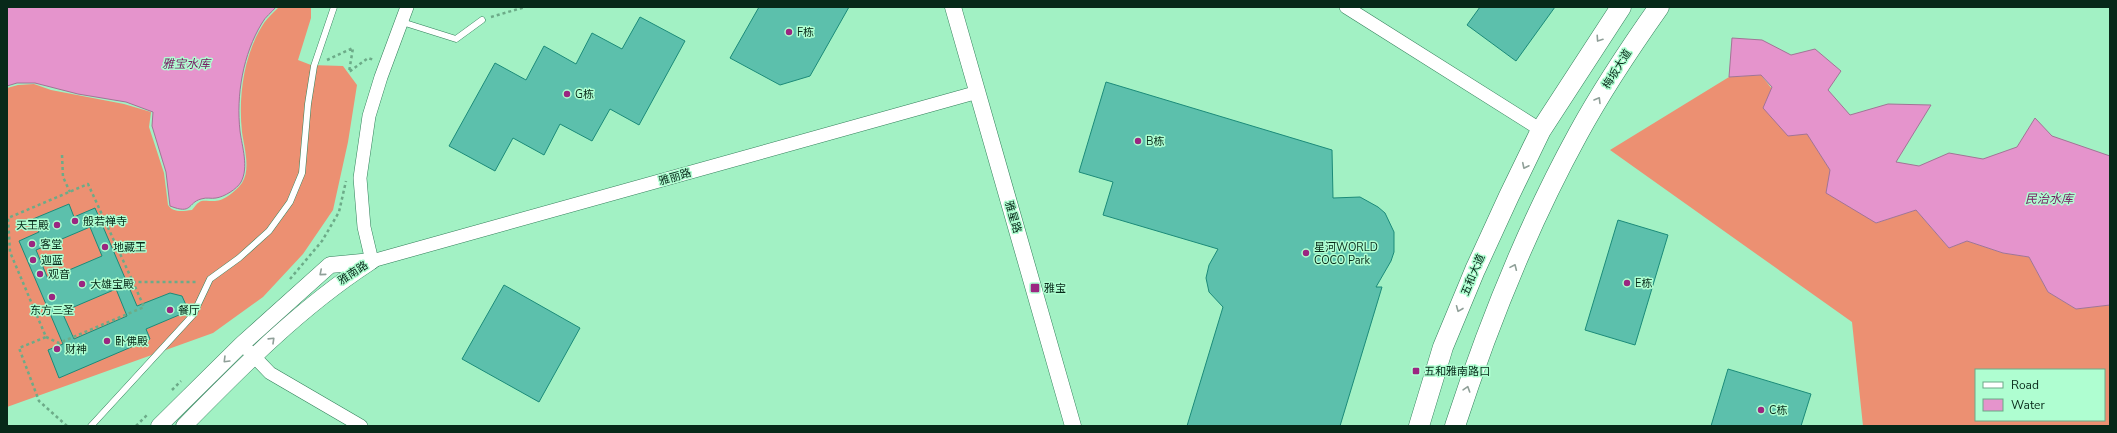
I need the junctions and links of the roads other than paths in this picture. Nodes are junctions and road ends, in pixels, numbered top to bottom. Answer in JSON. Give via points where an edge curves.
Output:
{"nodes":[{"id":1,"x":334,"y":7,"type":"edge"},
{"id":2,"x":407,"y":7,"type":"edge"},
{"id":3,"x":954,"y":7,"type":"edge"},
{"id":4,"x":1346,"y":7,"type":"edge"},
{"id":5,"x":1621,"y":7,"type":"edge"},
{"id":6,"x":1659,"y":7,"type":"edge"},
{"id":7,"x":482,"y":20,"type":"road end"},
{"id":8,"x":402,"y":22,"type":"junction"},
{"id":9,"x":978,"y":92,"type":"junction"},
{"id":10,"x":1541,"y":130,"type":"junction"},
{"id":11,"x":372,"y":261,"type":"junction"},
{"id":12,"x":242,"y":344,"type":"junction"},
{"id":13,"x":254,"y":357,"type":"junction"},
{"id":14,"x":90,"y":426,"type":"edge"},
{"id":15,"x":159,"y":426,"type":"edge"},
{"id":16,"x":184,"y":426,"type":"edge"},
{"id":17,"x":360,"y":426,"type":"edge"},
{"id":18,"x":1073,"y":426,"type":"edge"},
{"id":19,"x":1419,"y":426,"type":"edge"},
{"id":20,"x":1455,"y":426,"type":"edge"}],
"edges":[{"from":1,"to":14,"type":"lane","via":[[314,66],[302,173],[290,202],[269,231],[239,258],[210,279],[194,315]]},
{"from":2,"to":8,"type":"street"},
{"from":3,"to":9,"type":"street","name":"雅星路"},
{"from":4,"to":10,"type":"street"},
{"from":5,"to":10,"type":"main road","one_way":true},
{"from":20,"to":6,"type":"main road","name":"梅坂大道","one_way":true,"via":[[1477,359],[1540,207],[1578,134],[1624,58]]},
{"from":7,"to":8,"type":"lane","via":[[456,39]]},
{"from":8,"to":11,"type":"street","via":[[369,116],[360,178],[364,227]]},
{"from":9,"to":11,"type":"street","name":"雅丽路"},
{"from":9,"to":18,"type":"street","name":"雅星路"},
{"from":10,"to":19,"type":"main road","name":"五和大道","one_way":true,"via":[[1475,270],[1443,347]]},
{"from":11,"to":12,"type":"street","name":"雅南路","one_way":true,"via":[[330,265]]},
{"from":13,"to":11,"type":"street","name":"雅南路","one_way":true,"via":[[336,285]]},
{"from":12,"to":13,"type":"street"},
{"from":12,"to":15,"type":"street","name":"雅南路","one_way":true},
{"from":13,"to":16,"type":"street","name":"雅南路"},
{"from":13,"to":17,"type":"street","via":[[270,373]]}]}
